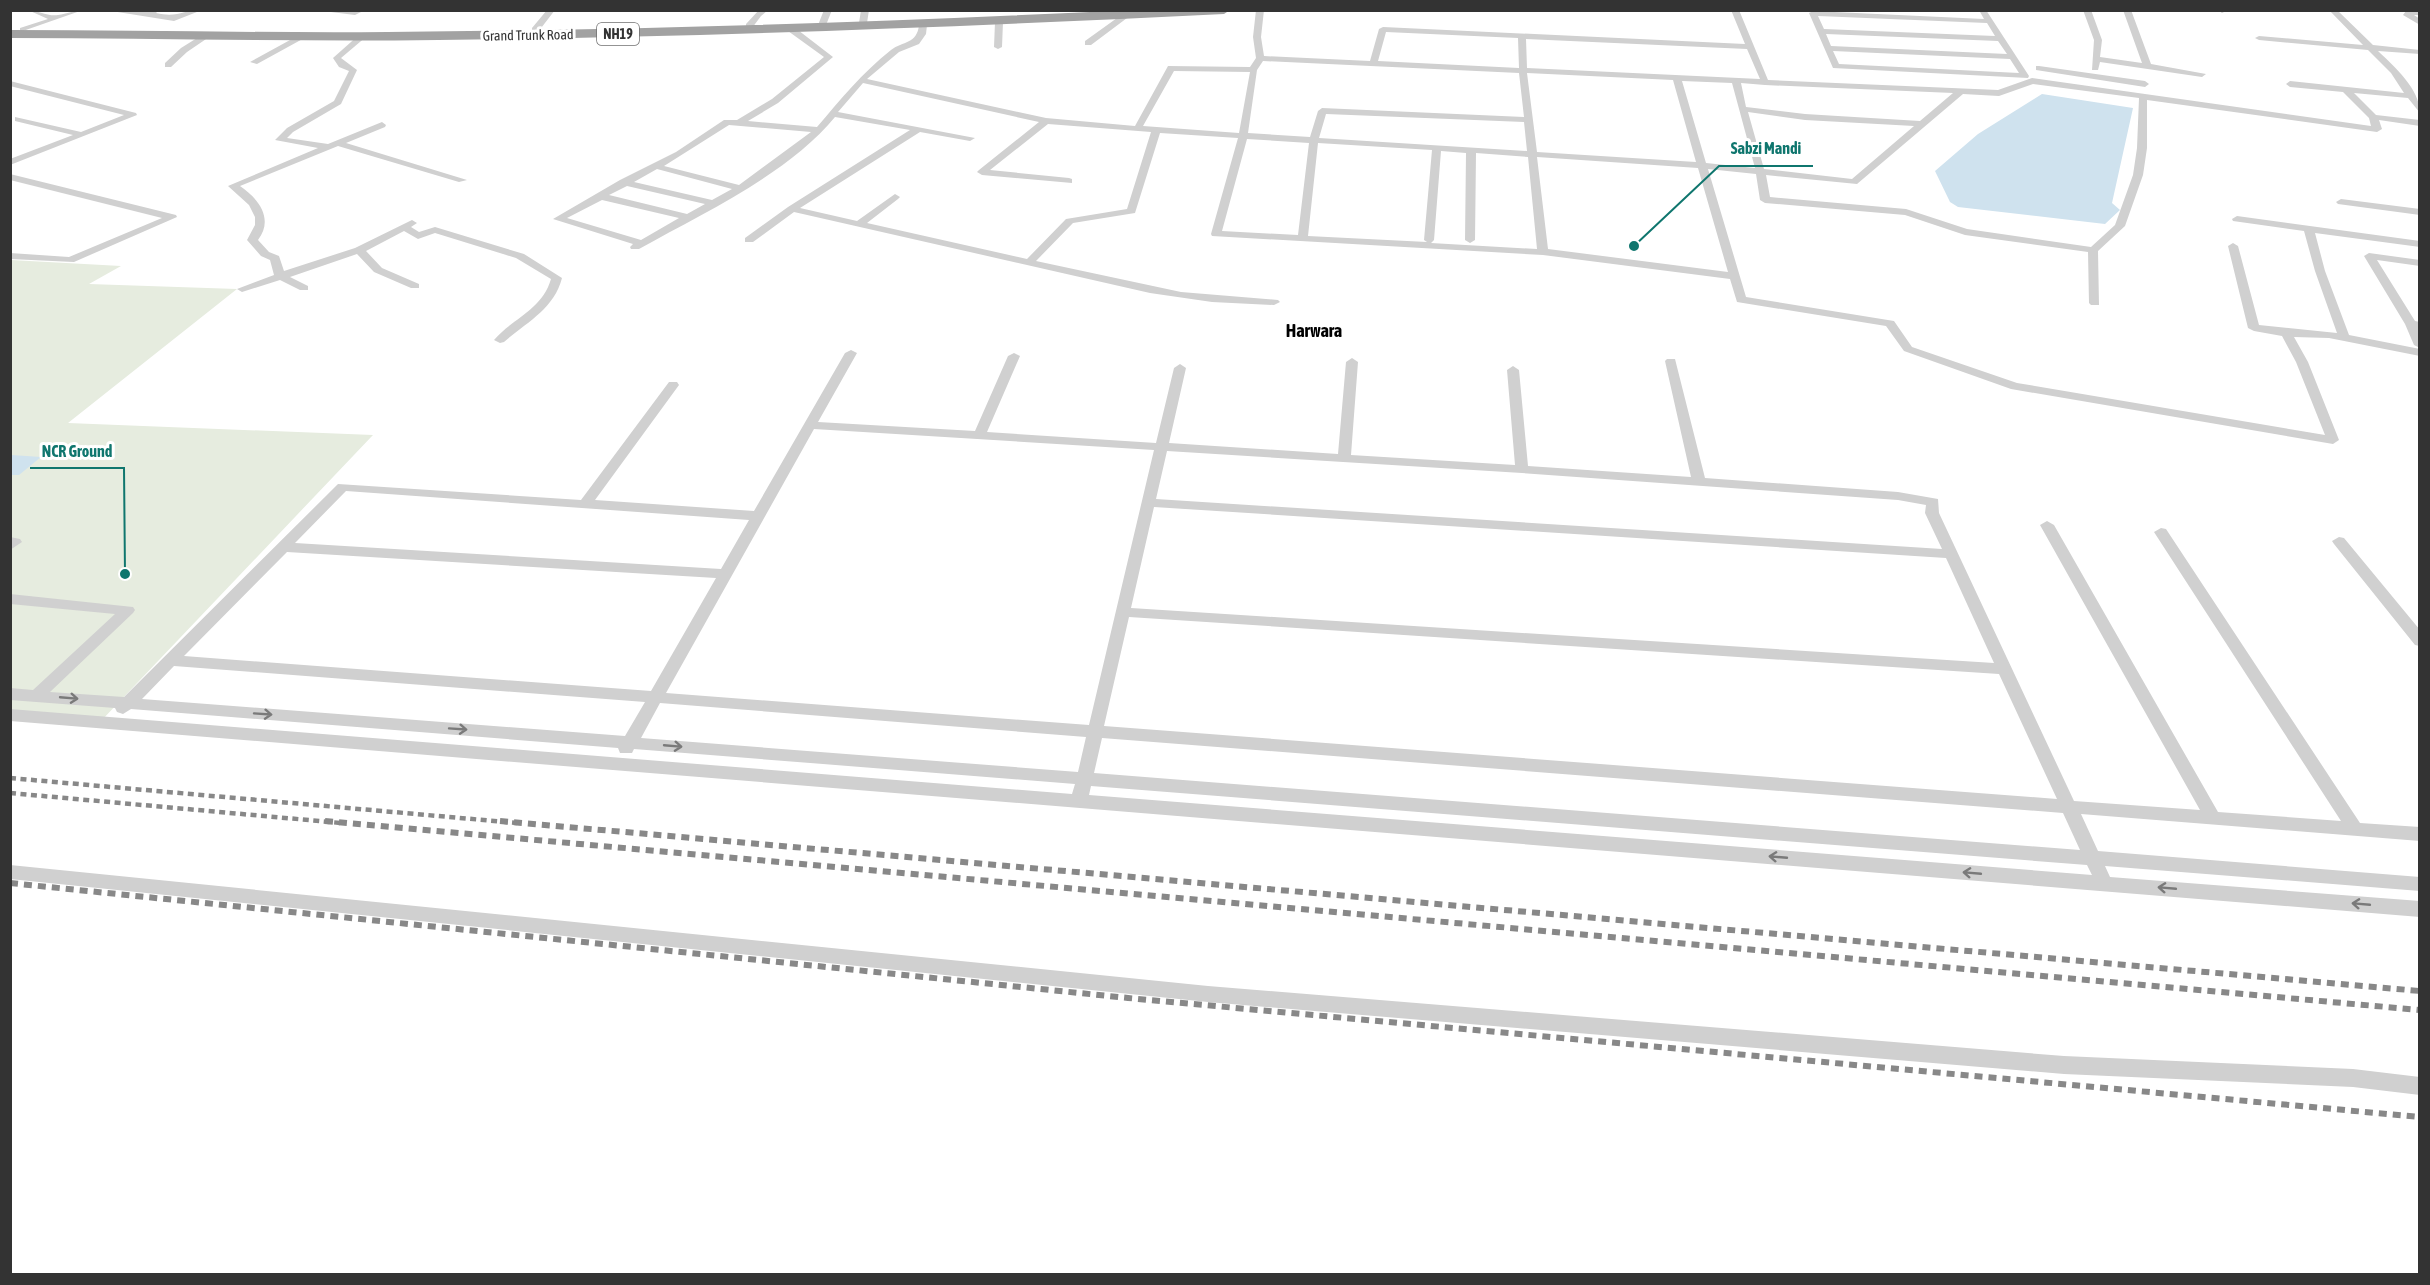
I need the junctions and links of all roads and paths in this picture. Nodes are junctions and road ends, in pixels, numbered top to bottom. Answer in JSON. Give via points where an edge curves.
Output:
{"nodes":[{"id":1,"x":31,"y":10,"type":"edge"},
{"id":2,"x":80,"y":10,"type":"edge"},
{"id":3,"x":108,"y":10,"type":"edge"},
{"id":4,"x":198,"y":10,"type":"edge"},
{"id":5,"x":318,"y":10,"type":"edge"},
{"id":6,"x":362,"y":10,"type":"edge"},
{"id":7,"x":552,"y":10,"type":"edge"},
{"id":8,"x":765,"y":10,"type":"edge"},
{"id":9,"x":828,"y":10,"type":"edge"},
{"id":10,"x":1224,"y":10,"type":"edge"},
{"id":11,"x":1260,"y":10,"type":"edge"},
{"id":12,"x":1735,"y":10,"type":"edge"},
{"id":13,"x":1982,"y":10,"type":"edge"},
{"id":14,"x":2086,"y":10,"type":"edge"},
{"id":15,"x":2127,"y":10,"type":"edge"},
{"id":16,"x":2332,"y":10,"type":"edge"},
{"id":17,"x":152,"y":12,"type":"edge"},
{"id":18,"x":1013,"y":13,"type":"edge"},
{"id":19,"x":1126,"y":13,"type":"edge"},
{"id":20,"x":2420,"y":13,"type":"edge"},
{"id":21,"x":864,"y":17,"type":"edge"},
{"id":22,"x":54,"y":18,"type":"junction"},
{"id":23,"x":1986,"y":21,"type":"junction"},
{"id":24,"x":999,"y":22,"type":"junction"},
{"id":25,"x":2420,"y":24,"type":"edge"},
{"id":26,"x":822,"y":25,"type":"junction"},
{"id":27,"x":923,"y":25,"type":"junction"},
{"id":28,"x":749,"y":26,"type":"junction"},
{"id":29,"x":791,"y":29,"type":"junction"},
{"id":30,"x":535,"y":30,"type":"junction"},
{"id":31,"x":15,"y":31,"type":"edge"},
{"id":32,"x":1820,"y":31,"type":"junction"},
{"id":33,"x":208,"y":35,"type":"junction"},
{"id":34,"x":304,"y":36,"type":"junction"},
{"id":35,"x":363,"y":36,"type":"junction"},
{"id":36,"x":1522,"y":36,"type":"junction"},
{"id":37,"x":2259,"y":38,"type":"dead end"},
{"id":38,"x":1999,"y":39,"type":"junction"},
{"id":39,"x":1088,"y":43,"type":"dead end"},
{"id":40,"x":998,"y":47,"type":"dead end"},
{"id":41,"x":1750,"y":47,"type":"junction"},
{"id":42,"x":1828,"y":48,"type":"junction"},
{"id":43,"x":2369,"y":48,"type":"junction"},
{"id":44,"x":2420,"y":52,"type":"edge"},
{"id":45,"x":2012,"y":57,"type":"junction"},
{"id":46,"x":1260,"y":58,"type":"junction"},
{"id":47,"x":2095,"y":59,"type":"junction"},
{"id":48,"x":254,"y":62,"type":"dead end"},
{"id":49,"x":1373,"y":64,"type":"junction"},
{"id":50,"x":168,"y":65,"type":"dead end"},
{"id":51,"x":2147,"y":66,"type":"junction"},
{"id":52,"x":2038,"y":68,"type":"dead end"},
{"id":53,"x":1254,"y":71,"type":"dead end"},
{"id":54,"x":1523,"y":71,"type":"junction"},
{"id":55,"x":2202,"y":74,"type":"dead end"},
{"id":56,"x":2096,"y":77,"type":"junction"},
{"id":57,"x":1677,"y":78,"type":"junction"},
{"id":58,"x":861,"y":80,"type":"junction"},
{"id":59,"x":1736,"y":82,"type":"junction"},
{"id":60,"x":1765,"y":82,"type":"junction"},
{"id":61,"x":10,"y":84,"type":"edge"},
{"id":62,"x":2145,"y":84,"type":"dead end"},
{"id":63,"x":2290,"y":84,"type":"dead end"},
{"id":64,"x":2346,"y":90,"type":"junction"},
{"id":65,"x":1961,"y":91,"type":"junction"},
{"id":66,"x":2143,"y":96,"type":"junction"},
{"id":67,"x":2410,"y":96,"type":"junction"},
{"id":68,"x":1742,"y":109,"type":"junction"},
{"id":69,"x":2420,"y":110,"type":"edge"},
{"id":70,"x":832,"y":114,"type":"junction"},
{"id":71,"x":2373,"y":117,"type":"junction"},
{"id":72,"x":18,"y":119,"type":"dead end"},
{"id":73,"x":1529,"y":120,"type":"junction"},
{"id":74,"x":1046,"y":121,"type":"junction"},
{"id":75,"x":739,"y":123,"type":"junction"},
{"id":76,"x":2420,"y":123,"type":"edge"},
{"id":77,"x":1922,"y":124,"type":"junction"},
{"id":78,"x":382,"y":125,"type":"dead end"},
{"id":79,"x":918,"y":129,"type":"junction"},
{"id":80,"x":819,"y":130,"type":"junction"},
{"id":81,"x":1137,"y":130,"type":"junction"},
{"id":82,"x":1156,"y":131,"type":"junction"},
{"id":83,"x":80,"y":134,"type":"junction"},
{"id":84,"x":1242,"y":136,"type":"junction"},
{"id":85,"x":970,"y":138,"type":"dead end"},
{"id":86,"x":1314,"y":141,"type":"junction"},
{"id":87,"x":334,"y":145,"type":"junction"},
{"id":88,"x":1437,"y":149,"type":"junction"},
{"id":89,"x":1471,"y":151,"type":"junction"},
{"id":90,"x":1532,"y":154,"type":"junction"},
{"id":91,"x":10,"y":162,"type":"edge"},
{"id":92,"x":1701,"y":165,"type":"junction"},
{"id":93,"x":655,"y":166,"type":"junction"},
{"id":94,"x":1762,"y":170,"type":"junction"},
{"id":95,"x":10,"y":177,"type":"edge"},
{"id":96,"x":462,"y":180,"type":"dead end"},
{"id":97,"x":1070,"y":181,"type":"dead end"},
{"id":98,"x":623,"y":182,"type":"junction"},
{"id":99,"x":739,"y":188,"type":"junction"},
{"id":100,"x":599,"y":196,"type":"junction"},
{"id":101,"x":895,"y":197,"type":"dead end"},
{"id":102,"x":2342,"y":202,"type":"dead end"},
{"id":103,"x":712,"y":203,"type":"junction"},
{"id":104,"x":792,"y":209,"type":"junction"},
{"id":105,"x":2420,"y":212,"type":"edge"},
{"id":106,"x":688,"y":217,"type":"junction"},
{"id":107,"x":2237,"y":219,"type":"dead end"},
{"id":108,"x":859,"y":224,"type":"junction"},
{"id":109,"x":2309,"y":229,"type":"junction"},
{"id":110,"x":1303,"y":238,"type":"junction"},
{"id":111,"x":749,"y":240,"type":"dead end"},
{"id":112,"x":1429,"y":240,"type":"dead end"},
{"id":113,"x":1470,"y":240,"type":"dead end"},
{"id":114,"x":2420,"y":244,"type":"edge"},
{"id":115,"x":2233,"y":246,"type":"dead end"},
{"id":116,"x":359,"y":250,"type":"junction"},
{"id":117,"x":2093,"y":250,"type":"junction"},
{"id":118,"x":1544,"y":252,"type":"junction"},
{"id":119,"x":10,"y":256,"type":"edge"},
{"id":120,"x":1029,"y":263,"type":"junction"},
{"id":121,"x":2420,"y":263,"type":"edge"},
{"id":122,"x":280,"y":276,"type":"junction"},
{"id":123,"x":1733,"y":276,"type":"junction"},
{"id":124,"x":415,"y":286,"type":"dead end"},
{"id":125,"x":303,"y":288,"type":"dead end"},
{"id":126,"x":242,"y":289,"type":"dead end"},
{"id":127,"x":1274,"y":302,"type":"dead end"},
{"id":128,"x":2095,"y":303,"type":"dead end"},
{"id":129,"x":2415,"y":325,"type":"edge"},
{"id":130,"x":2286,"y":333,"type":"junction"},
{"id":131,"x":2344,"y":338,"type":"junction"},
{"id":132,"x":500,"y":340,"type":"dead end"},
{"id":133,"x":2420,"y":345,"type":"edge"},
{"id":134,"x":851,"y":353,"type":"dead end"},
{"id":135,"x":2420,"y":353,"type":"edge"},
{"id":136,"x":1014,"y":356,"type":"dead end"},
{"id":137,"x":1671,"y":361,"type":"dead end"},
{"id":138,"x":1352,"y":362,"type":"dead end"},
{"id":139,"x":1180,"y":368,"type":"dead end"},
{"id":140,"x":1513,"y":370,"type":"dead end"},
{"id":141,"x":673,"y":385,"type":"dead end"},
{"id":142,"x":810,"y":425,"type":"junction"},
{"id":143,"x":980,"y":435,"type":"junction"},
{"id":144,"x":1162,"y":447,"type":"junction"},
{"id":145,"x":1344,"y":458,"type":"junction"},
{"id":146,"x":1522,"y":469,"type":"junction"},
{"id":147,"x":1699,"y":482,"type":"junction"},
{"id":148,"x":1149,"y":503,"type":"junction"},
{"id":149,"x":585,"y":504,"type":"junction"},
{"id":150,"x":758,"y":516,"type":"junction"},
{"id":151,"x":2047,"y":525,"type":"dead end"},
{"id":152,"x":2161,"y":532,"type":"dead end"},
{"id":153,"x":2339,"y":541,"type":"dead end"},
{"id":154,"x":283,"y":547,"type":"junction"},
{"id":155,"x":1952,"y":554,"type":"junction"},
{"id":156,"x":725,"y":574,"type":"junction"},
{"id":157,"x":10,"y":599,"type":"edge"},
{"id":158,"x":1123,"y":612,"type":"junction"},
{"id":159,"x":2420,"y":641,"type":"edge"},
{"id":160,"x":171,"y":660,"type":"junction"},
{"id":161,"x":2005,"y":669,"type":"junction"},
{"id":162,"x":10,"y":694,"type":"edge"},
{"id":163,"x":36,"y":696,"type":"junction"},
{"id":164,"x":655,"y":697,"type":"junction"},
{"id":165,"x":127,"y":703,"type":"junction"},
{"id":166,"x":10,"y":715,"type":"edge"},
{"id":167,"x":108,"y":723,"type":"junction"},
{"id":168,"x":1095,"y":732,"type":"junction"},
{"id":169,"x":630,"y":743,"type":"junction"},
{"id":170,"x":618,"y":764,"type":"junction"},
{"id":171,"x":1084,"y":778,"type":"junction"},
{"id":172,"x":1079,"y":801,"type":"junction"},
{"id":173,"x":2069,"y":807,"type":"junction"},
{"id":174,"x":2213,"y":818,"type":"junction"},
{"id":175,"x":2355,"y":829,"type":"junction"},
{"id":176,"x":2420,"y":834,"type":"edge"},
{"id":177,"x":2092,"y":858,"type":"junction"},
{"id":178,"x":10,"y":872,"type":"edge"},
{"id":179,"x":2104,"y":883,"type":"junction"},
{"id":180,"x":2420,"y":884,"type":"edge"},
{"id":181,"x":2420,"y":909,"type":"edge"},
{"id":182,"x":2420,"y":1086,"type":"edge"}],
"edges":[{"from":1,"to":22,"type":"street"},
{"from":2,"to":22,"type":"street"},
{"from":3,"to":17,"type":"street"},
{"from":4,"to":17,"type":"street","via":[[174,19]]},
{"from":5,"to":6,"type":"street"},
{"from":7,"to":30,"type":"street"},
{"from":8,"to":28,"type":"street"},
{"from":9,"to":26,"type":"street"},
{"from":10,"to":19,"type":"highway","name":"Grand Trunk Road","number":"NH19"},
{"from":11,"to":46,"type":"street"},
{"from":12,"to":41,"type":"street"},
{"from":13,"to":23,"type":"street"},
{"from":14,"to":47,"type":"street","via":[[2098,40]]},
{"from":15,"to":51,"type":"street"},
{"from":16,"to":43,"type":"street"},
{"from":18,"to":19,"type":"highway","name":"Grand Trunk Road","number":"NH19"},
{"from":18,"to":21,"type":"highway","name":"Grand Trunk Road","number":"NH19"},
{"from":19,"to":24,"type":"highway","name":"Grand Trunk Road","number":"NH19"},
{"from":19,"to":39,"type":"street"},
{"from":20,"to":25,"type":"street","via":[[2406,13]]},
{"from":21,"to":26,"type":"highway","name":"Grand Trunk Road","number":"NH19"},
{"from":22,"to":31,"type":"street"},
{"from":23,"to":32,"type":"street","via":[[1813,13]]},
{"from":23,"to":38,"type":"street"},
{"from":24,"to":27,"type":"highway","name":"Grand Trunk Road","number":"NH19"},
{"from":24,"to":40,"type":"street"},
{"from":26,"to":28,"type":"highway","name":"Grand Trunk Road","number":"NH19"},
{"from":27,"to":29,"type":"highway","name":"Grand Trunk Road","number":"NH19"},
{"from":27,"to":58,"type":"street","via":[[916,42],[897,50]]},
{"from":28,"to":30,"type":"highway","name":"Grand Trunk Road","number":"NH19"},
{"from":29,"to":35,"type":"highway","name":"Grand Trunk Road","number":"NH19"},
{"from":29,"to":75,"type":"street","via":[[829,57],[775,101]]},
{"from":30,"to":31,"type":"highway","name":"Grand Trunk Road","number":"NH19"},
{"from":31,"to":33,"type":"highway","name":"Grand Trunk Road","number":"NH19"},
{"from":32,"to":38,"type":"street"},
{"from":32,"to":42,"type":"street"},
{"from":33,"to":34,"type":"highway","name":"Grand Trunk Road","number":"NH19"},
{"from":33,"to":50,"type":"street"},
{"from":34,"to":35,"type":"highway","name":"Grand Trunk Road","number":"NH19"},
{"from":34,"to":48,"type":"street"},
{"from":35,"to":87,"type":"street","via":[[337,58],[353,70],[352,80],[339,94],[338,102],[280,140]]},
{"from":36,"to":41,"type":"street"},
{"from":36,"to":49,"type":"street","via":[[1383,30]]},
{"from":36,"to":54,"type":"street"},
{"from":37,"to":43,"type":"street"},
{"from":38,"to":45,"type":"street"},
{"from":41,"to":60,"type":"street"},
{"from":42,"to":45,"type":"street"},
{"from":42,"to":45,"type":"street","via":[[1836,66],[2025,76]]},
{"from":43,"to":44,"type":"street"},
{"from":43,"to":67,"type":"street","via":[[2394,71]]},
{"from":46,"to":49,"type":"street"},
{"from":46,"to":81,"type":"street","via":[[1253,70],[1171,68]]},
{"from":47,"to":51,"type":"street"},
{"from":47,"to":56,"type":"street"},
{"from":49,"to":54,"type":"street"},
{"from":51,"to":55,"type":"street"},
{"from":52,"to":56,"type":"street"},
{"from":53,"to":84,"type":"street"},
{"from":54,"to":57,"type":"street"},
{"from":54,"to":73,"type":"street"},
{"from":56,"to":62,"type":"street"},
{"from":57,"to":59,"type":"street"},
{"from":57,"to":92,"type":"street"},
{"from":58,"to":70,"type":"street"},
{"from":58,"to":74,"type":"street"},
{"from":59,"to":60,"type":"street"},
{"from":59,"to":68,"type":"street"},
{"from":60,"to":65,"type":"street"},
{"from":61,"to":83,"type":"street","via":[[133,115]]},
{"from":63,"to":64,"type":"street"},
{"from":64,"to":67,"type":"street"},
{"from":64,"to":71,"type":"street"},
{"from":65,"to":66,"type":"street","via":[[1999,93],[2032,81]]},
{"from":65,"to":77,"type":"street"},
{"from":66,"to":71,"type":"street","via":[[2376,129]]},
{"from":66,"to":117,"type":"street","via":[[2138,175],[2120,226]]},
{"from":67,"to":69,"type":"street"},
{"from":68,"to":77,"type":"street"},
{"from":68,"to":94,"type":"street"},
{"from":70,"to":79,"type":"street"},
{"from":70,"to":80,"type":"street"},
{"from":71,"to":76,"type":"street"},
{"from":72,"to":83,"type":"street"},
{"from":73,"to":86,"type":"street","via":[[1322,111]]},
{"from":73,"to":90,"type":"street"},
{"from":74,"to":81,"type":"street"},
{"from":74,"to":97,"type":"street","via":[[981,172]]},
{"from":75,"to":80,"type":"street"},
{"from":75,"to":93,"type":"street","via":[[727,122]]},
{"from":77,"to":94,"type":"street","via":[[1854,182]]},
{"from":78,"to":87,"type":"street"},
{"from":79,"to":85,"type":"street"},
{"from":79,"to":104,"type":"street"},
{"from":80,"to":99,"type":"street"},
{"from":81,"to":82,"type":"street"},
{"from":82,"to":84,"type":"street"},
{"from":82,"to":120,"type":"street","via":[[1131,211],[1070,221]]},
{"from":83,"to":91,"type":"street"},
{"from":84,"to":86,"type":"street"},
{"from":84,"to":110,"type":"street","via":[[1216,234]]},
{"from":86,"to":88,"type":"street"},
{"from":86,"to":110,"type":"street"},
{"from":87,"to":96,"type":"street"},
{"from":87,"to":122,"type":"street","via":[[233,186],[257,208],[262,225],[252,240],[275,258]]},
{"from":88,"to":89,"type":"street"},
{"from":88,"to":112,"type":"street"},
{"from":89,"to":90,"type":"street"},
{"from":89,"to":113,"type":"street"},
{"from":90,"to":92,"type":"street"},
{"from":90,"to":118,"type":"street"},
{"from":92,"to":94,"type":"street"},
{"from":92,"to":123,"type":"street"},
{"from":93,"to":98,"type":"street"},
{"from":93,"to":99,"type":"street"},
{"from":94,"to":117,"type":"street","via":[[1765,200],[1906,212],[1965,232]]},
{"from":95,"to":119,"type":"street","via":[[172,217],[70,260]]},
{"from":98,"to":100,"type":"street"},
{"from":98,"to":103,"type":"street"},
{"from":99,"to":103,"type":"street"},
{"from":100,"to":106,"type":"street"},
{"from":100,"to":106,"type":"street","via":[[558,219],[638,245]]},
{"from":101,"to":108,"type":"street"},
{"from":102,"to":105,"type":"street"},
{"from":103,"to":106,"type":"street"},
{"from":104,"to":108,"type":"street"},
{"from":104,"to":111,"type":"street"},
{"from":107,"to":109,"type":"street"},
{"from":108,"to":120,"type":"street"},
{"from":109,"to":114,"type":"street"},
{"from":109,"to":131,"type":"street"},
{"from":110,"to":118,"type":"street"},
{"from":115,"to":130,"type":"street","via":[[2254,328]]},
{"from":116,"to":122,"type":"street"},
{"from":116,"to":124,"type":"street","via":[[378,270]]},
{"from":116,"to":132,"type":"street","via":[[410,224],[418,236],[435,230],[520,256],[557,278],[555,290],[544,304]]},
{"from":117,"to":128,"type":"street"},
{"from":118,"to":123,"type":"street"},
{"from":120,"to":127,"type":"street","via":[[1181,296]]},
{"from":121,"to":129,"type":"street","via":[[2369,256]]},
{"from":122,"to":125,"type":"street"},
{"from":122,"to":126,"type":"street"},
{"from":123,"to":130,"type":"street","via":[[1741,300],[1890,323],[1908,349],[2015,386],[2333,440]]},
{"from":129,"to":133,"type":"street"},
{"from":130,"to":131,"type":"street"},
{"from":131,"to":135,"type":"street"},
{"from":134,"to":142,"type":"street"},
{"from":136,"to":143,"type":"street"},
{"from":137,"to":147,"type":"street"},
{"from":138,"to":145,"type":"street"},
{"from":139,"to":144,"type":"street"},
{"from":140,"to":146,"type":"street"},
{"from":141,"to":149,"type":"street"},
{"from":142,"to":143,"type":"street"},
{"from":142,"to":150,"type":"street"},
{"from":143,"to":144,"type":"street"},
{"from":144,"to":145,"type":"street"},
{"from":144,"to":148,"type":"street"},
{"from":145,"to":146,"type":"street"},
{"from":146,"to":147,"type":"street"},
{"from":147,"to":155,"type":"street","via":[[1933,502],[1932,513]]},
{"from":148,"to":155,"type":"street"},
{"from":148,"to":158,"type":"street"},
{"from":149,"to":150,"type":"street"},
{"from":149,"to":154,"type":"street","via":[[343,488]]},
{"from":150,"to":156,"type":"street"},
{"from":151,"to":174,"type":"street"},
{"from":152,"to":175,"type":"street"},
{"from":153,"to":159,"type":"street"},
{"from":154,"to":156,"type":"street"},
{"from":154,"to":160,"type":"street"},
{"from":155,"to":161,"type":"street"},
{"from":156,"to":164,"type":"street"},
{"from":157,"to":163,"type":"street","via":[[128,610]]},
{"from":158,"to":161,"type":"street"},
{"from":158,"to":168,"type":"street"},
{"from":160,"to":164,"type":"street"},
{"from":160,"to":165,"type":"street"},
{"from":161,"to":173,"type":"street"},
{"from":162,"to":163,"type":"street"},
{"from":163,"to":165,"type":"street","one_way":true},
{"from":164,"to":168,"type":"street"},
{"from":164,"to":169,"type":"street"},
{"from":165,"to":167,"type":"street"},
{"from":165,"to":169,"type":"street","one_way":true},
{"from":166,"to":167,"type":"street"},
{"from":167,"to":170,"type":"street"},
{"from":168,"to":171,"type":"street"},
{"from":168,"to":173,"type":"street"},
{"from":169,"to":170,"type":"street"},
{"from":169,"to":171,"type":"street","one_way":true},
{"from":170,"to":172,"type":"street"},
{"from":171,"to":172,"type":"street"},
{"from":171,"to":177,"type":"street"},
{"from":179,"to":172,"type":"street","one_way":true},
{"from":173,"to":174,"type":"street"},
{"from":173,"to":177,"type":"street"},
{"from":174,"to":175,"type":"street"},
{"from":175,"to":176,"type":"street"},
{"from":177,"to":179,"type":"street"},
{"from":177,"to":180,"type":"street"},
{"from":178,"to":182,"type":"street","via":[[1208,994],[2064,1065],[2353,1078]]},
{"from":181,"to":179,"type":"street","one_way":true}]}
